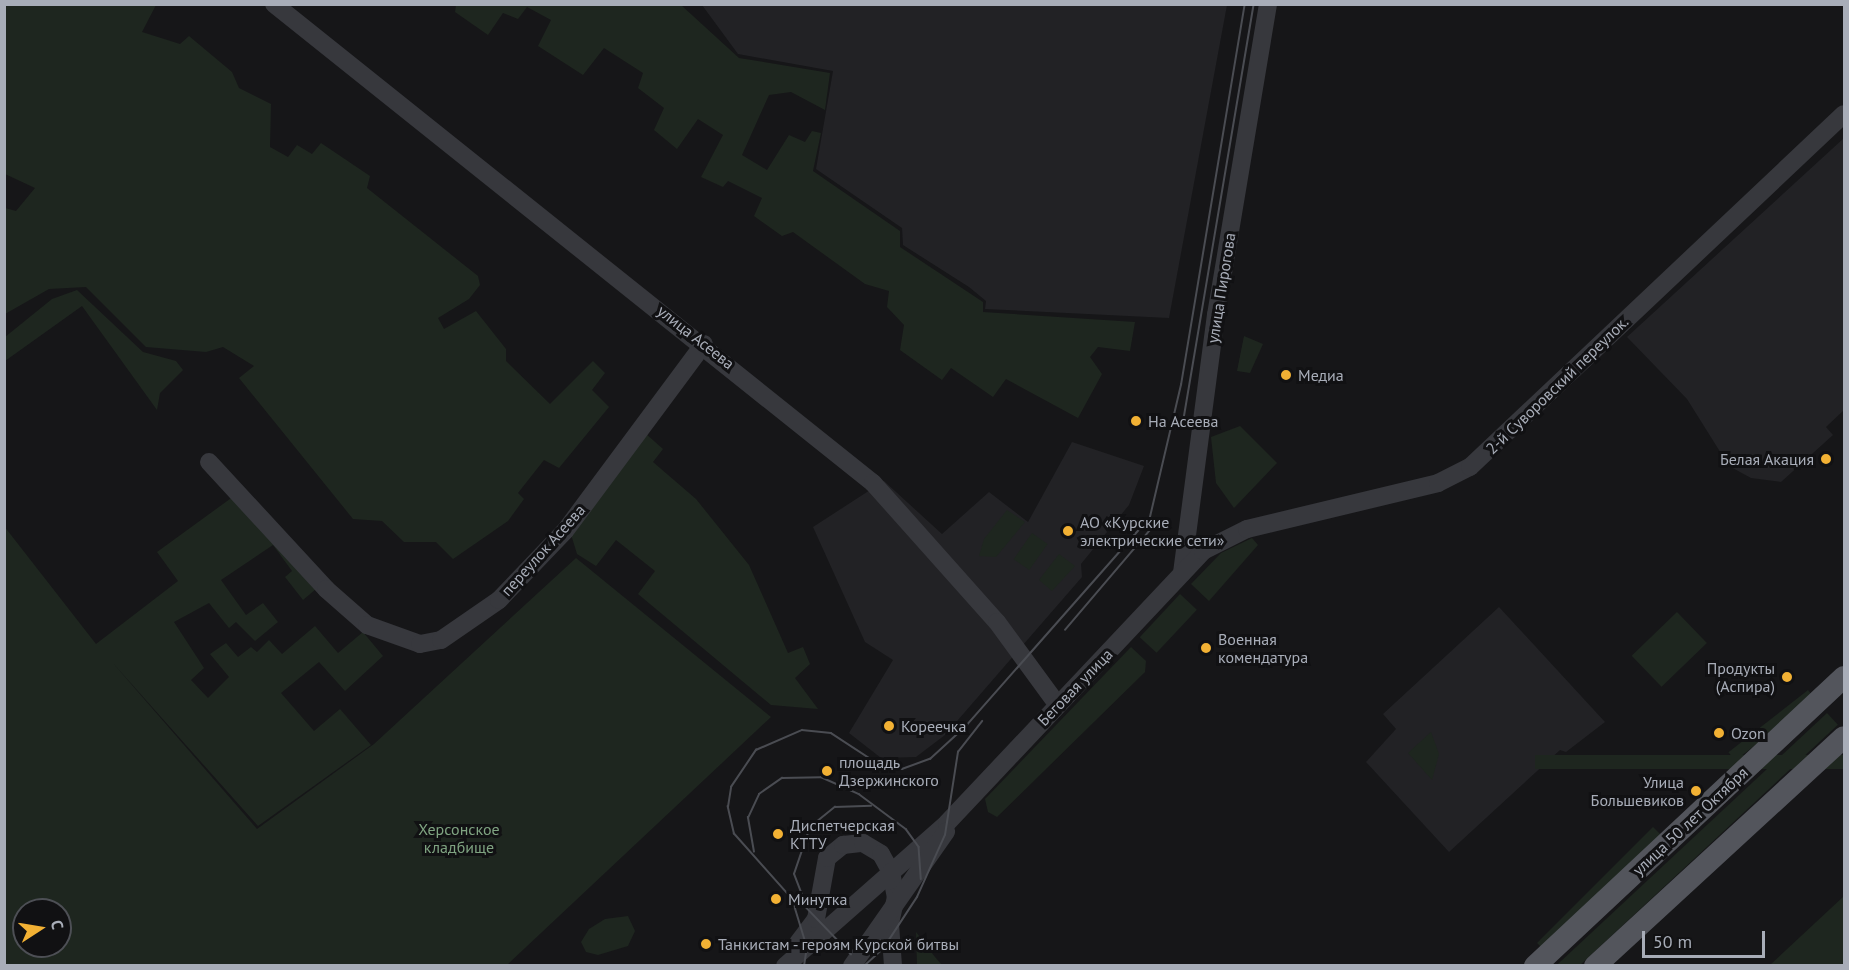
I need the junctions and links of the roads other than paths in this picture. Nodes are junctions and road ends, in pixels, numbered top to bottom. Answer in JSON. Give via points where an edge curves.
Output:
{"nodes":[{"id":1,"x":274,"y":4,"type":"edge"},
{"id":2,"x":1268,"y":4,"type":"edge"},
{"id":3,"x":292,"y":10,"type":"edge"},
{"id":4,"x":1845,"y":114,"type":"edge"},
{"id":5,"x":704,"y":344,"type":"junction"},
{"id":6,"x":209,"y":462,"type":"dead end"},
{"id":7,"x":1182,"y":573,"type":"junction"},
{"id":8,"x":1845,"y":677,"type":"edge"},
{"id":9,"x":1058,"y":704,"type":"junction"},
{"id":10,"x":1845,"y":737,"type":"edge"},
{"id":11,"x":968,"y":801,"type":"junction"},
{"id":12,"x":891,"y":872,"type":"junction"},
{"id":13,"x":896,"y":897,"type":"junction"},
{"id":14,"x":778,"y":966,"type":"edge"},
{"id":15,"x":785,"y":966,"type":"edge"},
{"id":16,"x":852,"y":966,"type":"edge"},
{"id":17,"x":893,"y":966,"type":"edge"},
{"id":18,"x":1535,"y":966,"type":"edge"},
{"id":19,"x":1595,"y":966,"type":"edge"}],
"edges":[{"from":1,"to":3,"type":"street","name":"улица Асеева"},
{"from":2,"to":7,"type":"street","name":"улица Пирогова","via":[[1216,315]]},
{"from":3,"to":5,"type":"street","name":"улица Асеева"},
{"from":4,"to":7,"type":"street","name":"2-й Суворовский переулок.","via":[[1470,467],[1438,483],[1247,529],[1203,551]]},
{"from":5,"to":6,"type":"street","name":"переулок Асеева","via":[[565,531],[499,600],[441,640],[420,644],[368,625],[326,589]]},
{"from":5,"to":9,"type":"street","name":"улица Асеева","via":[[873,483],[996,622]]},
{"from":7,"to":9,"type":"street","name":"Беговая улица"},
{"from":8,"to":18,"type":"main road","name":"улица 50 лет Октября"},
{"from":9,"to":11,"type":"street","name":"Беговая улица"},
{"from":10,"to":19,"type":"main road"},
{"from":11,"to":12,"type":"street"},
{"from":11,"to":13,"type":"street"},
{"from":12,"to":13,"type":"street"},
{"from":12,"to":14,"type":"street","via":[[872,846],[854,842],[834,850],[823,870],[813,925]]},
{"from":12,"to":15,"type":"street"},
{"from":13,"to":16,"type":"street"},
{"from":13,"to":17,"type":"street","via":[[890,924]]}]}
